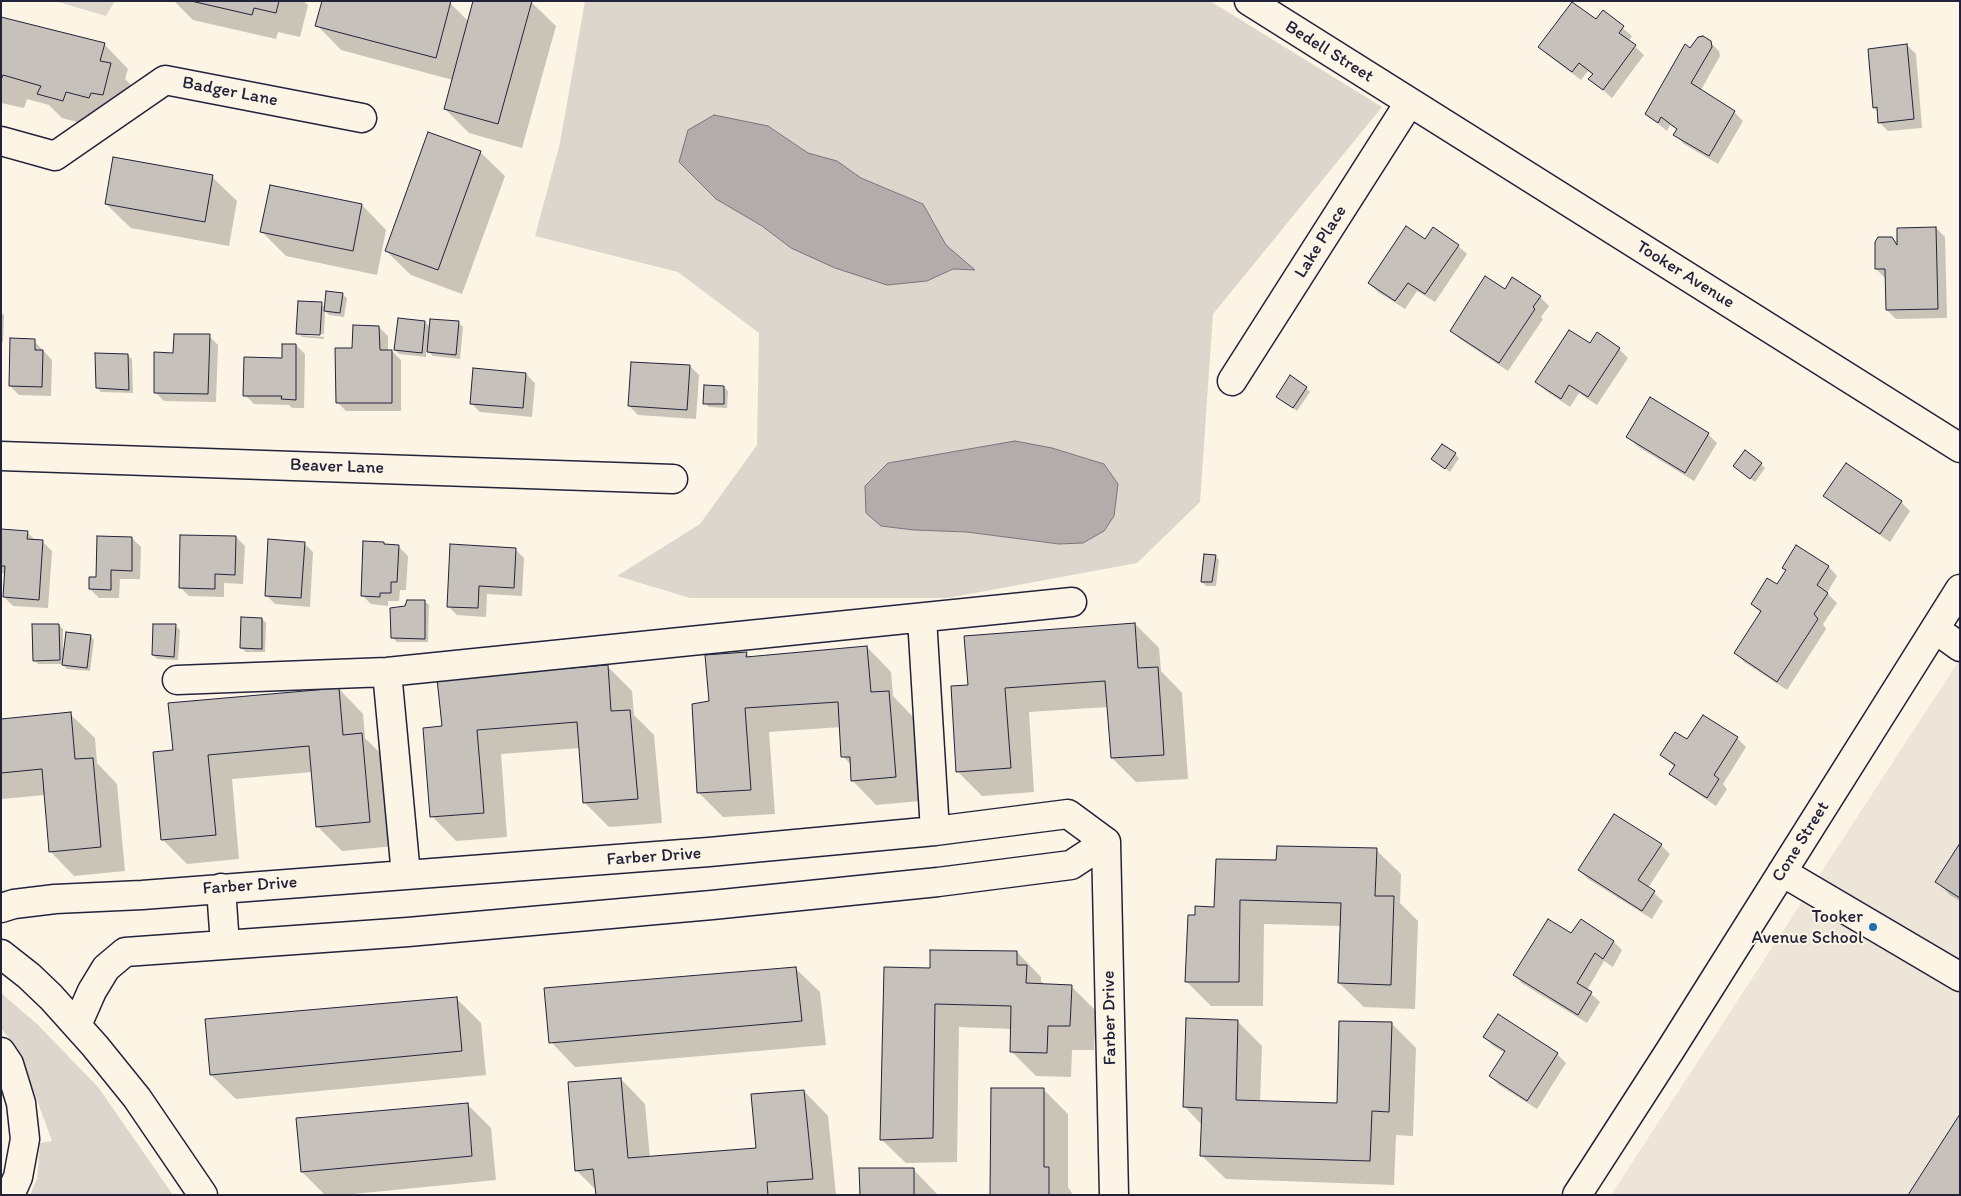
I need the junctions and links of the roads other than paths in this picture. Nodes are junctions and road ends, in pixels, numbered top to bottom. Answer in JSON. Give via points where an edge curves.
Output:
{"nodes":[{"id":1,"x":1249,"y":1,"type":"edge"},
{"id":2,"x":1409,"y":102,"type":"junction"},
{"id":3,"x":362,"y":118,"type":"dead end"},
{"id":4,"x":1,"y":142,"type":"edge"},
{"id":5,"x":1232,"y":382,"type":"dead end"},
{"id":6,"x":1960,"y":448,"type":"edge"},
{"id":7,"x":1,"y":456,"type":"edge"},
{"id":8,"x":673,"y":479,"type":"dead end"},
{"id":9,"x":1960,"y":589,"type":"edge"},
{"id":10,"x":1072,"y":602,"type":"dead end"},
{"id":11,"x":922,"y":618,"type":"junction"},
{"id":12,"x":1935,"y":629,"type":"junction"},
{"id":13,"x":1960,"y":648,"type":"edge"},
{"id":14,"x":387,"y":672,"type":"junction"},
{"id":15,"x":177,"y":680,"type":"dead end"},
{"id":16,"x":935,"y":831,"type":"junction"},
{"id":17,"x":1106,"y":842,"type":"junction"},
{"id":18,"x":1782,"y":872,"type":"junction"},
{"id":19,"x":406,"y":875,"type":"junction"},
{"id":20,"x":221,"y":888,"type":"junction"},
{"id":21,"x":1,"y":908,"type":"edge"},
{"id":22,"x":225,"y":945,"type":"junction"},
{"id":23,"x":1,"y":954,"type":"edge"},
{"id":24,"x":1960,"y":977,"type":"edge"},
{"id":25,"x":77,"y":1025,"type":"junction"},
{"id":26,"x":1,"y":1052,"type":"edge"},
{"id":27,"x":10,"y":1195,"type":"edge"},
{"id":28,"x":203,"y":1195,"type":"edge"},
{"id":29,"x":1114,"y":1195,"type":"edge"},
{"id":30,"x":1577,"y":1195,"type":"edge"}],
"edges":[{"from":1,"to":2,"type":"street","name":"Bedell Street"},
{"from":2,"to":5,"type":"street","name":"Lake Place"},
{"from":2,"to":6,"type":"street","name":"Tooker Avenue"},
{"from":3,"to":4,"type":"street","name":"Badger Lane","via":[[165,80],[55,156]]},
{"from":7,"to":8,"type":"street","name":"Beaver Lane"},
{"from":9,"to":12,"type":"street","name":"Cone Street"},
{"from":10,"to":11,"type":"street"},
{"from":11,"to":14,"type":"street"},
{"from":11,"to":16,"type":"street"},
{"from":12,"to":13,"type":"street"},
{"from":12,"to":18,"type":"street","name":"Cone Street"},
{"from":14,"to":15,"type":"street"},
{"from":14,"to":19,"type":"street"},
{"from":16,"to":17,"type":"street","name":"Farber Drive","via":[[1068,814]]},
{"from":16,"to":19,"type":"street","name":"Farber Drive"},
{"from":17,"to":22,"type":"street","via":[[1071,865],[938,882],[408,932]]},
{"from":17,"to":29,"type":"street","name":"Farber Drive"},
{"from":18,"to":24,"type":"street"},
{"from":18,"to":30,"type":"street","name":"Cone Street"},
{"from":19,"to":20,"type":"street","name":"Farber Drive"},
{"from":20,"to":21,"type":"street","name":"Farber Drive","via":[[55,899]]},
{"from":20,"to":22,"type":"street"},
{"from":22,"to":25,"type":"street","via":[[125,952],[106,968]]},
{"from":23,"to":25,"type":"street","via":[[34,981]]},
{"from":25,"to":28,"type":"street","via":[[137,1098]]},
{"from":26,"to":27,"type":"street","via":[[9,1064],[21,1103],[25,1139],[18,1177]]}]}
